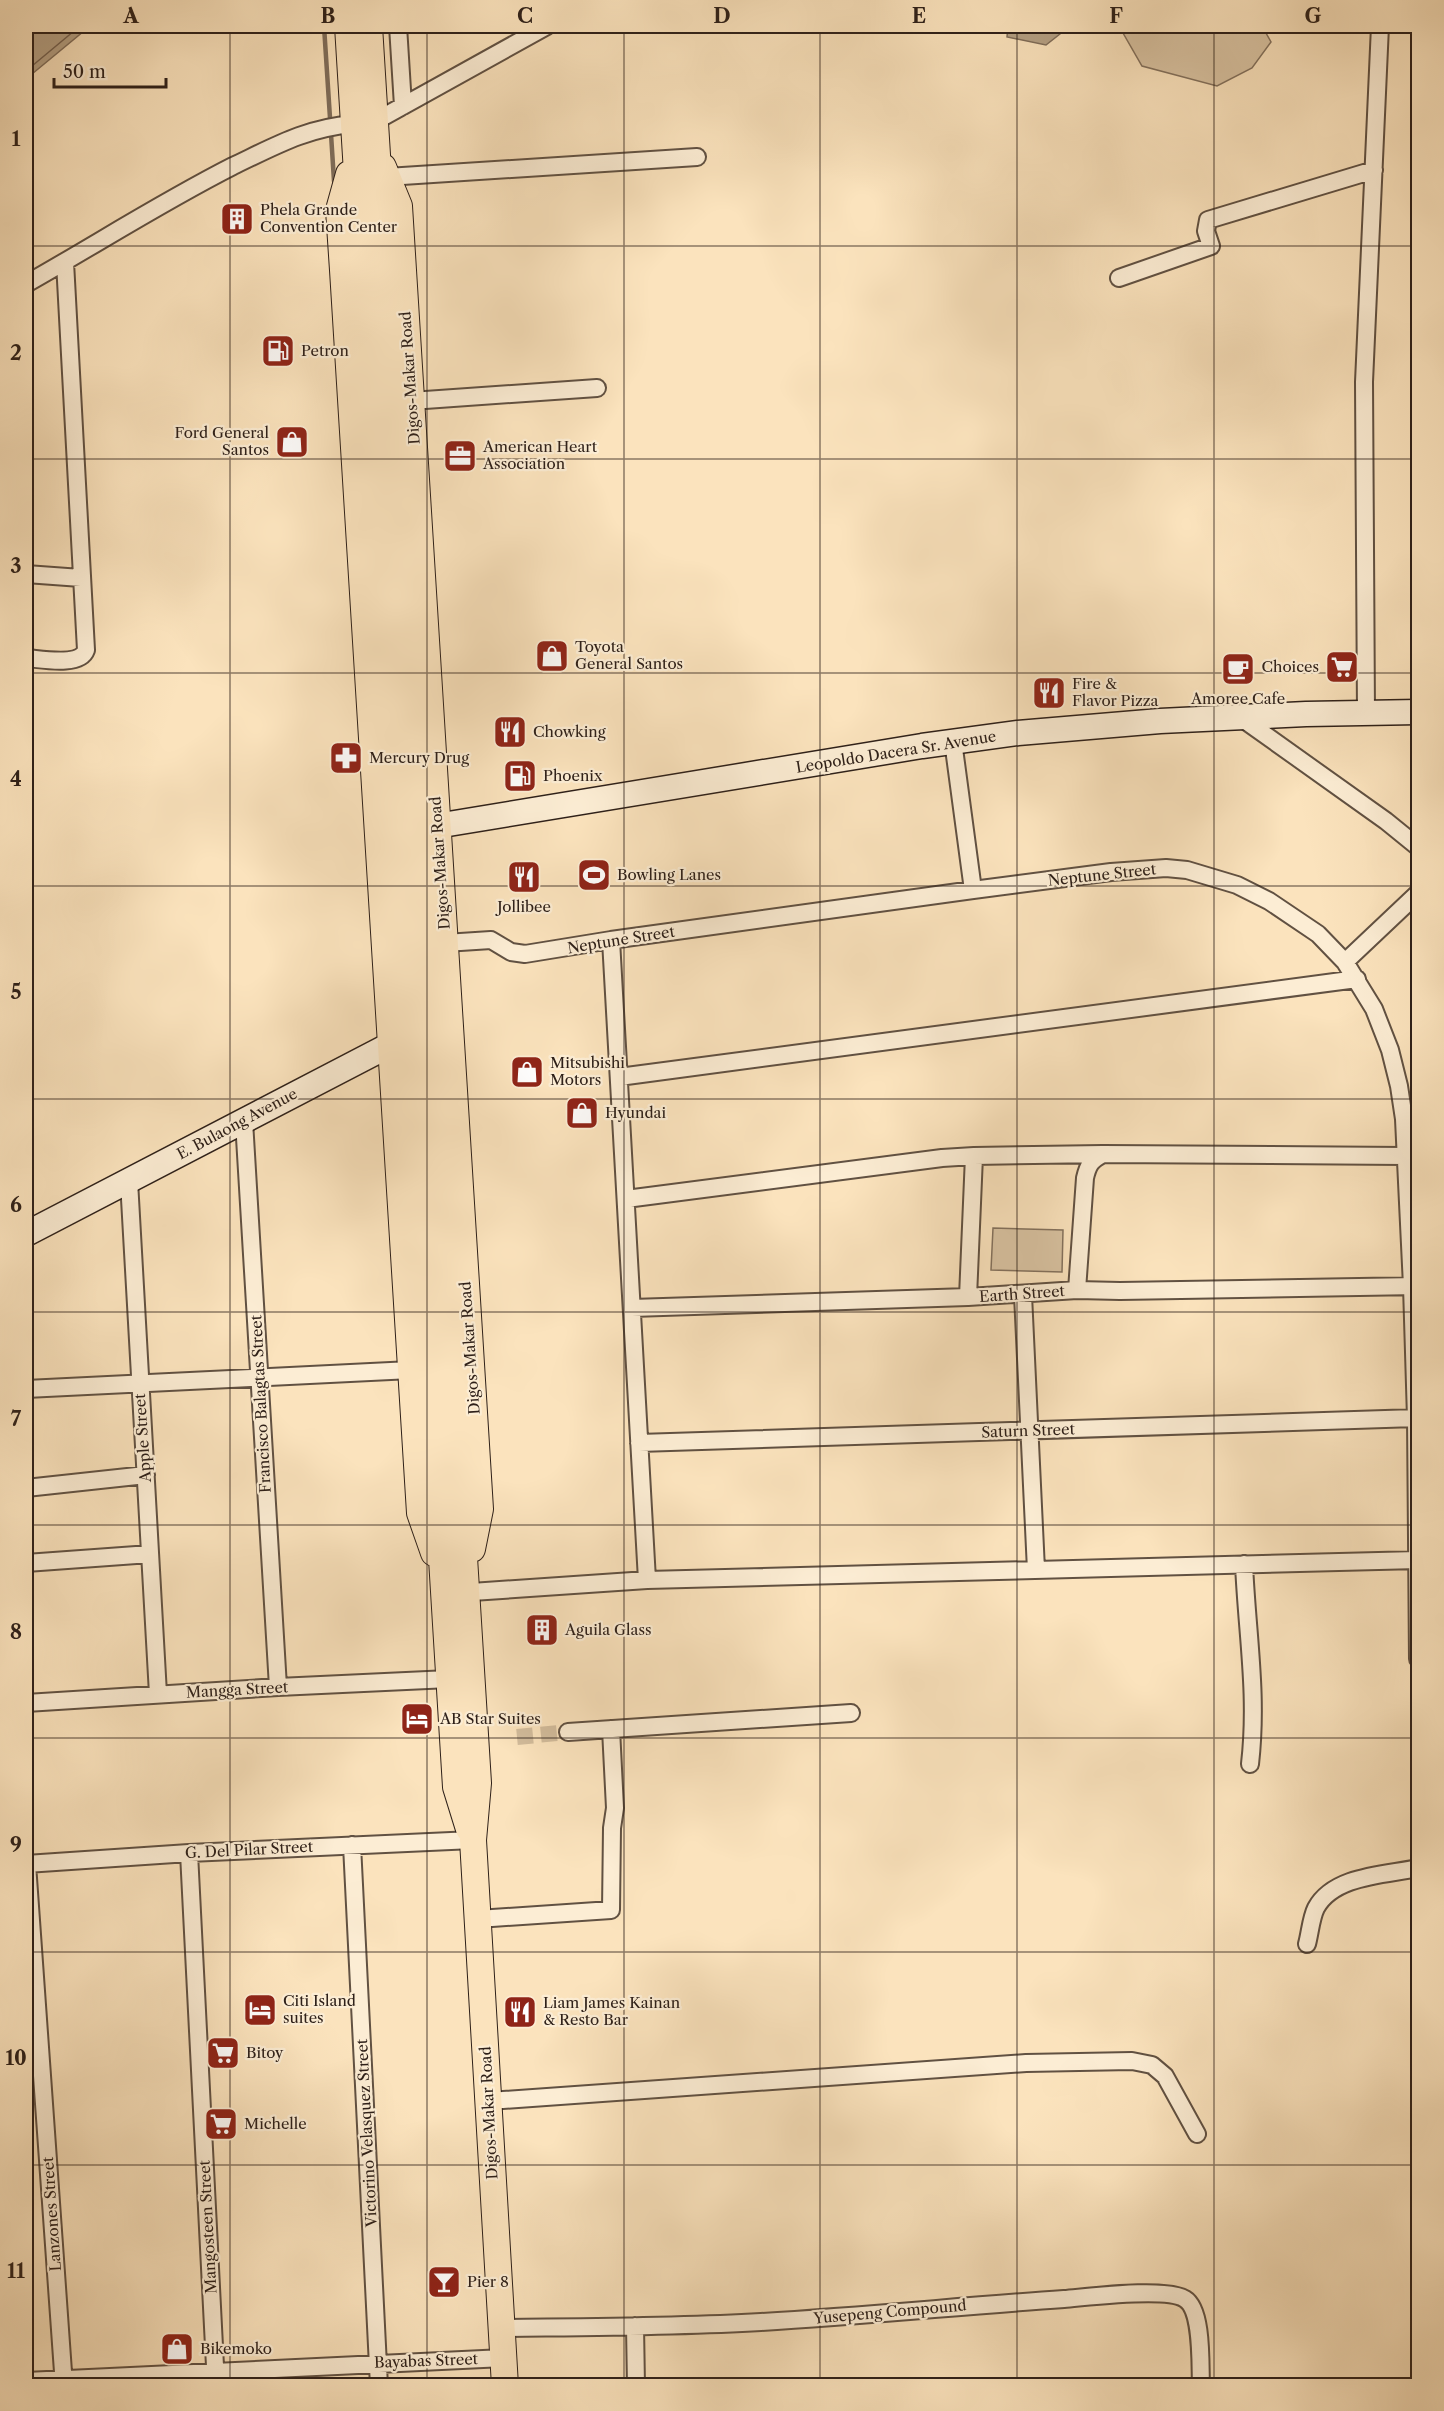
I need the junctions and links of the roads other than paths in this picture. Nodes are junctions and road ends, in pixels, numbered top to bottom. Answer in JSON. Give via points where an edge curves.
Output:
{"nodes":[{"id":1,"x":348,"y":26,"type":"edge"},
{"id":2,"x":369,"y":26,"type":"edge"},
{"id":3,"x":398,"y":26,"type":"edge"},
{"id":4,"x":547,"y":26,"type":"edge"},
{"id":5,"x":1380,"y":26,"type":"edge"},
{"id":6,"x":403,"y":106,"type":"junction"},
{"id":7,"x":364,"y":123,"type":"junction"},
{"id":8,"x":365,"y":151,"type":"junction"},
{"id":9,"x":697,"y":157,"type":"dead end"},
{"id":10,"x":1374,"y":170,"type":"junction"},
{"id":11,"x":387,"y":177,"type":"junction"},
{"id":12,"x":65,"y":261,"type":"junction"},
{"id":13,"x":1119,"y":278,"type":"dead end"},
{"id":14,"x":26,"y":284,"type":"edge"},
{"id":15,"x":597,"y":388,"type":"dead end"},
{"id":16,"x":411,"y":401,"type":"junction"},
{"id":17,"x":26,"y":574,"type":"edge"},
{"id":18,"x":81,"y":578,"type":"junction"},
{"id":19,"x":26,"y":658,"type":"edge"},
{"id":20,"x":1419,"y":712,"type":"edge"},
{"id":21,"x":1366,"y":713,"type":"junction"},
{"id":22,"x":1240,"y":717,"type":"junction"},
{"id":23,"x":952,"y":741,"type":"junction"},
{"id":24,"x":438,"y":826,"type":"junction"},
{"id":25,"x":378,"y":835,"type":"junction"},
{"id":26,"x":1419,"y":847,"type":"edge"},
{"id":27,"x":972,"y":890,"type":"junction"},
{"id":28,"x":1419,"y":893,"type":"edge"},
{"id":29,"x":611,"y":940,"type":"junction"},
{"id":30,"x":445,"y":943,"type":"junction"},
{"id":31,"x":1345,"y":962,"type":"junction"},
{"id":32,"x":1357,"y":979,"type":"junction"},
{"id":33,"x":449,"y":1016,"type":"junction"},
{"id":34,"x":391,"y":1043,"type":"junction"},
{"id":35,"x":619,"y":1077,"type":"junction"},
{"id":36,"x":244,"y":1121,"type":"junction"},
{"id":37,"x":1103,"y":1154,"type":"junction"},
{"id":38,"x":974,"y":1156,"type":"junction"},
{"id":39,"x":1405,"y":1156,"type":"junction"},
{"id":40,"x":129,"y":1181,"type":"junction"},
{"id":41,"x":626,"y":1199,"type":"junction"},
{"id":42,"x":26,"y":1234,"type":"edge"},
{"id":43,"x":1415,"y":1286,"type":"edge"},
{"id":44,"x":1077,"y":1290,"type":"junction"},
{"id":45,"x":1023,"y":1295,"type":"junction"},
{"id":46,"x":968,"y":1298,"type":"junction"},
{"id":47,"x":632,"y":1308,"type":"junction"},
{"id":48,"x":411,"y":1370,"type":"junction"},
{"id":49,"x":260,"y":1378,"type":"junction"},
{"id":50,"x":140,"y":1383,"type":"junction"},
{"id":51,"x":26,"y":1389,"type":"edge"},
{"id":52,"x":1416,"y":1418,"type":"junction"},
{"id":53,"x":1029,"y":1431,"type":"junction"},
{"id":54,"x":639,"y":1443,"type":"junction"},
{"id":55,"x":146,"y":1475,"type":"junction"},
{"id":56,"x":26,"y":1488,"type":"edge"},
{"id":57,"x":150,"y":1554,"type":"junction"},
{"id":58,"x":1418,"y":1560,"type":"edge"},
{"id":59,"x":26,"y":1563,"type":"edge"},
{"id":60,"x":1244,"y":1564,"type":"junction"},
{"id":61,"x":1036,"y":1570,"type":"junction"},
{"id":62,"x":646,"y":1580,"type":"junction"},
{"id":63,"x":455,"y":1587,"type":"junction"},
{"id":64,"x":1419,"y":1659,"type":"edge"},
{"id":65,"x":449,"y":1679,"type":"junction"},
{"id":66,"x":278,"y":1687,"type":"junction"},
{"id":67,"x":158,"y":1694,"type":"junction"},
{"id":68,"x":26,"y":1703,"type":"edge"},
{"id":69,"x":851,"y":1713,"type":"dead end"},
{"id":70,"x":611,"y":1729,"type":"junction"},
{"id":71,"x":568,"y":1732,"type":"tunnel mouth"},
{"id":72,"x":1250,"y":1764,"type":"dead end"},
{"id":73,"x":473,"y":1840,"type":"junction"},
{"id":74,"x":352,"y":1845,"type":"junction"},
{"id":75,"x":189,"y":1853,"type":"junction"},
{"id":76,"x":26,"y":1864,"type":"edge"},
{"id":77,"x":1419,"y":1868,"type":"edge"},
{"id":78,"x":478,"y":1919,"type":"junction"},
{"id":79,"x":1307,"y":1944,"type":"dead end"},
{"id":80,"x":489,"y":2101,"type":"junction"},
{"id":81,"x":1197,"y":2134,"type":"dead end"},
{"id":82,"x":634,"y":2326,"type":"junction"},
{"id":83,"x":502,"y":2328,"type":"junction"},
{"id":84,"x":504,"y":2358,"type":"junction"},
{"id":85,"x":378,"y":2363,"type":"junction"},
{"id":86,"x":216,"y":2378,"type":"edge"},
{"id":87,"x":26,"y":2381,"type":"edge"},
{"id":88,"x":64,"y":2382,"type":"edge"},
{"id":89,"x":379,"y":2385,"type":"edge"},
{"id":90,"x":506,"y":2385,"type":"edge"},
{"id":91,"x":636,"y":2385,"type":"edge"},
{"id":92,"x":1201,"y":2385,"type":"edge"}],
"edges":[{"from":1,"to":7,"type":"main road","name":"Digos-Makar Road"},
{"from":2,"to":7,"type":"main road","name":"Digos-Makar Road"},
{"from":3,"to":6,"type":"street"},
{"from":4,"to":6,"type":"street"},
{"from":5,"to":10,"type":"street"},
{"from":6,"to":7,"type":"street"},
{"from":7,"to":8,"type":"main road","name":"Digos-Makar Road"},
{"from":7,"to":12,"type":"street","via":[[311,130],[287,140],[195,185]]},
{"from":8,"to":11,"type":"main road","name":"Digos-Makar Road"},
{"from":8,"to":25,"type":"main road","name":"Digos-Makar Road","via":[[339,210]]},
{"from":8,"to":63,"type":"main road","name":"Digos-Makar Road"},
{"from":9,"to":11,"type":"street"},
{"from":10,"to":13,"type":"street","via":[[1208,220],[1206,231],[1211,246]]},
{"from":10,"to":21,"type":"street","via":[[1364,382]]},
{"from":11,"to":16,"type":"main road","name":"Digos-Makar Road","via":[[399,206]]},
{"from":12,"to":14,"type":"street"},
{"from":12,"to":18,"type":"street"},
{"from":15,"to":16,"type":"street"},
{"from":16,"to":24,"type":"main road","name":"Digos-Makar Road"},
{"from":17,"to":18,"type":"street"},
{"from":18,"to":19,"type":"street","via":[[85,654],[74,660]]},
{"from":20,"to":21,"type":"main road","name":"Leopoldo Dacera Sr. Avenue"},
{"from":21,"to":22,"type":"main road","name":"Leopoldo Dacera Sr. Avenue"},
{"from":22,"to":23,"type":"main road","name":"Leopoldo Dacera Sr. Avenue"},
{"from":22,"to":26,"type":"street"},
{"from":23,"to":24,"type":"main road","name":"Leopoldo Dacera Sr. Avenue"},
{"from":23,"to":27,"type":"street"},
{"from":24,"to":25,"type":"main road","name":"Leopoldo Dacera Sr. Avenue"},
{"from":24,"to":30,"type":"main road","name":"Digos-Makar Road"},
{"from":25,"to":34,"type":"main road","name":"Digos-Makar Road"},
{"from":27,"to":29,"type":"street","name":"Neptune Street"},
{"from":27,"to":31,"type":"street","name":"Neptune Street","via":[[1141,869],[1188,870],[1238,885],[1269,901],[1317,934]]},
{"from":28,"to":31,"type":"street"},
{"from":29,"to":30,"type":"street","name":"Neptune Street","via":[[525,954],[511,952],[491,940]]},
{"from":29,"to":35,"type":"street"},
{"from":30,"to":33,"type":"main road","name":"Digos-Makar Road"},
{"from":31,"to":32,"type":"street","name":"Neptune Street"},
{"from":32,"to":35,"type":"street"},
{"from":32,"to":39,"type":"street","name":"Neptune Street","via":[[1390,1050],[1399,1086]]},
{"from":33,"to":34,"type":"main road","name":"E. Bulaong Avenue"},
{"from":33,"to":63,"type":"main road","name":"Digos-Makar Road","via":[[480,1509]]},
{"from":34,"to":36,"type":"main road","name":"E. Bulaong Avenue"},
{"from":34,"to":48,"type":"main road","name":"Digos-Makar Road"},
{"from":35,"to":41,"type":"street"},
{"from":36,"to":40,"type":"main road","name":"E. Bulaong Avenue"},
{"from":36,"to":49,"type":"street","name":"Francisco Balagtas Street"},
{"from":37,"to":38,"type":"street"},
{"from":37,"to":39,"type":"street"},
{"from":37,"to":44,"type":"street","via":[[1087,1167]]},
{"from":38,"to":41,"type":"street"},
{"from":38,"to":46,"type":"street"},
{"from":39,"to":43,"type":"street","name":"Neptune Street"},
{"from":40,"to":42,"type":"main road","name":"E. Bulaong Avenue"},
{"from":40,"to":50,"type":"street","name":"Apple Street"},
{"from":41,"to":47,"type":"street"},
{"from":43,"to":44,"type":"street","name":"Earth Street"},
{"from":43,"to":52,"type":"street","name":"Neptune Street"},
{"from":44,"to":45,"type":"street","name":"Earth Street"},
{"from":45,"to":46,"type":"street","name":"Earth Street"},
{"from":45,"to":53,"type":"street"},
{"from":46,"to":47,"type":"street","name":"Earth Street"},
{"from":47,"to":54,"type":"street"},
{"from":48,"to":49,"type":"street"},
{"from":48,"to":63,"type":"main road","name":"Digos-Makar Road","via":[[420,1513]]},
{"from":49,"to":50,"type":"street"},
{"from":49,"to":66,"type":"street","name":"Francisco Balagtas Street"},
{"from":50,"to":51,"type":"street"},
{"from":50,"to":55,"type":"street","name":"Apple Street"},
{"from":52,"to":53,"type":"street","name":"Saturn Street"},
{"from":52,"to":58,"type":"street","name":"Neptune Street"},
{"from":53,"to":54,"type":"street","name":"Saturn Street"},
{"from":53,"to":61,"type":"street"},
{"from":54,"to":62,"type":"street"},
{"from":55,"to":56,"type":"street"},
{"from":55,"to":57,"type":"street","name":"Apple Street"},
{"from":57,"to":59,"type":"street"},
{"from":57,"to":67,"type":"street","name":"Apple Street"},
{"from":58,"to":60,"type":"street"},
{"from":58,"to":64,"type":"street","name":"Neptune Street"},
{"from":60,"to":61,"type":"street"},
{"from":60,"to":72,"type":"street","via":[[1253,1667]]},
{"from":61,"to":62,"type":"street"},
{"from":62,"to":63,"type":"street"},
{"from":63,"to":65,"type":"main road","name":"Digos-Makar Road"},
{"from":63,"to":73,"type":"main road","name":"Digos-Makar Road","via":[[478,1783]]},
{"from":65,"to":66,"type":"street","name":"Mangga Street"},
{"from":65,"to":73,"type":"main road","name":"Digos-Makar Road","via":[[456,1787]]},
{"from":66,"to":67,"type":"street","name":"Mangga Street"},
{"from":67,"to":68,"type":"street","name":"Mangga Street"},
{"from":69,"to":70,"type":"street"},
{"from":70,"to":71,"type":"street"},
{"from":70,"to":78,"type":"street","via":[[615,1808],[611,1910]]},
{"from":73,"to":74,"type":"street","name":"G. Del Pilar Street"},
{"from":73,"to":78,"type":"main road","name":"Digos-Makar Road"},
{"from":74,"to":75,"type":"street","name":"G. Del Pilar Street"},
{"from":74,"to":85,"type":"street","name":"Victorino Velasquez Street"},
{"from":75,"to":76,"type":"street","name":"G. Del Pilar Street"},
{"from":75,"to":86,"type":"street","name":"Mangosteen Street"},
{"from":76,"to":88,"type":"street","name":"Lanzones Street"},
{"from":77,"to":79,"type":"street","via":[[1337,1887],[1316,1908]]},
{"from":78,"to":80,"type":"main road","name":"Digos-Makar Road"},
{"from":80,"to":81,"type":"street","via":[[1026,2062],[1132,2061],[1152,2065],[1165,2076]]},
{"from":80,"to":83,"type":"main road","name":"Digos-Makar Road"},
{"from":82,"to":83,"type":"street","name":"Yusepeng Compound"},
{"from":82,"to":91,"type":"street"},
{"from":82,"to":92,"type":"street","name":"Yusepeng Compound","via":[[759,2322],[1173,2294],[1193,2306]]},
{"from":83,"to":84,"type":"main road","name":"Digos-Makar Road"},
{"from":84,"to":85,"type":"street","name":"Bayabas Street"},
{"from":84,"to":90,"type":"main road","name":"Digos-Makar Road"},
{"from":85,"to":86,"type":"street","name":"Bayabas Street"},
{"from":85,"to":89,"type":"street","name":"Victorino Velasquez Street"},
{"from":86,"to":88,"type":"street","name":"Bayabas Street"},
{"from":87,"to":88,"type":"street","name":"Bayabas Street"}]}
